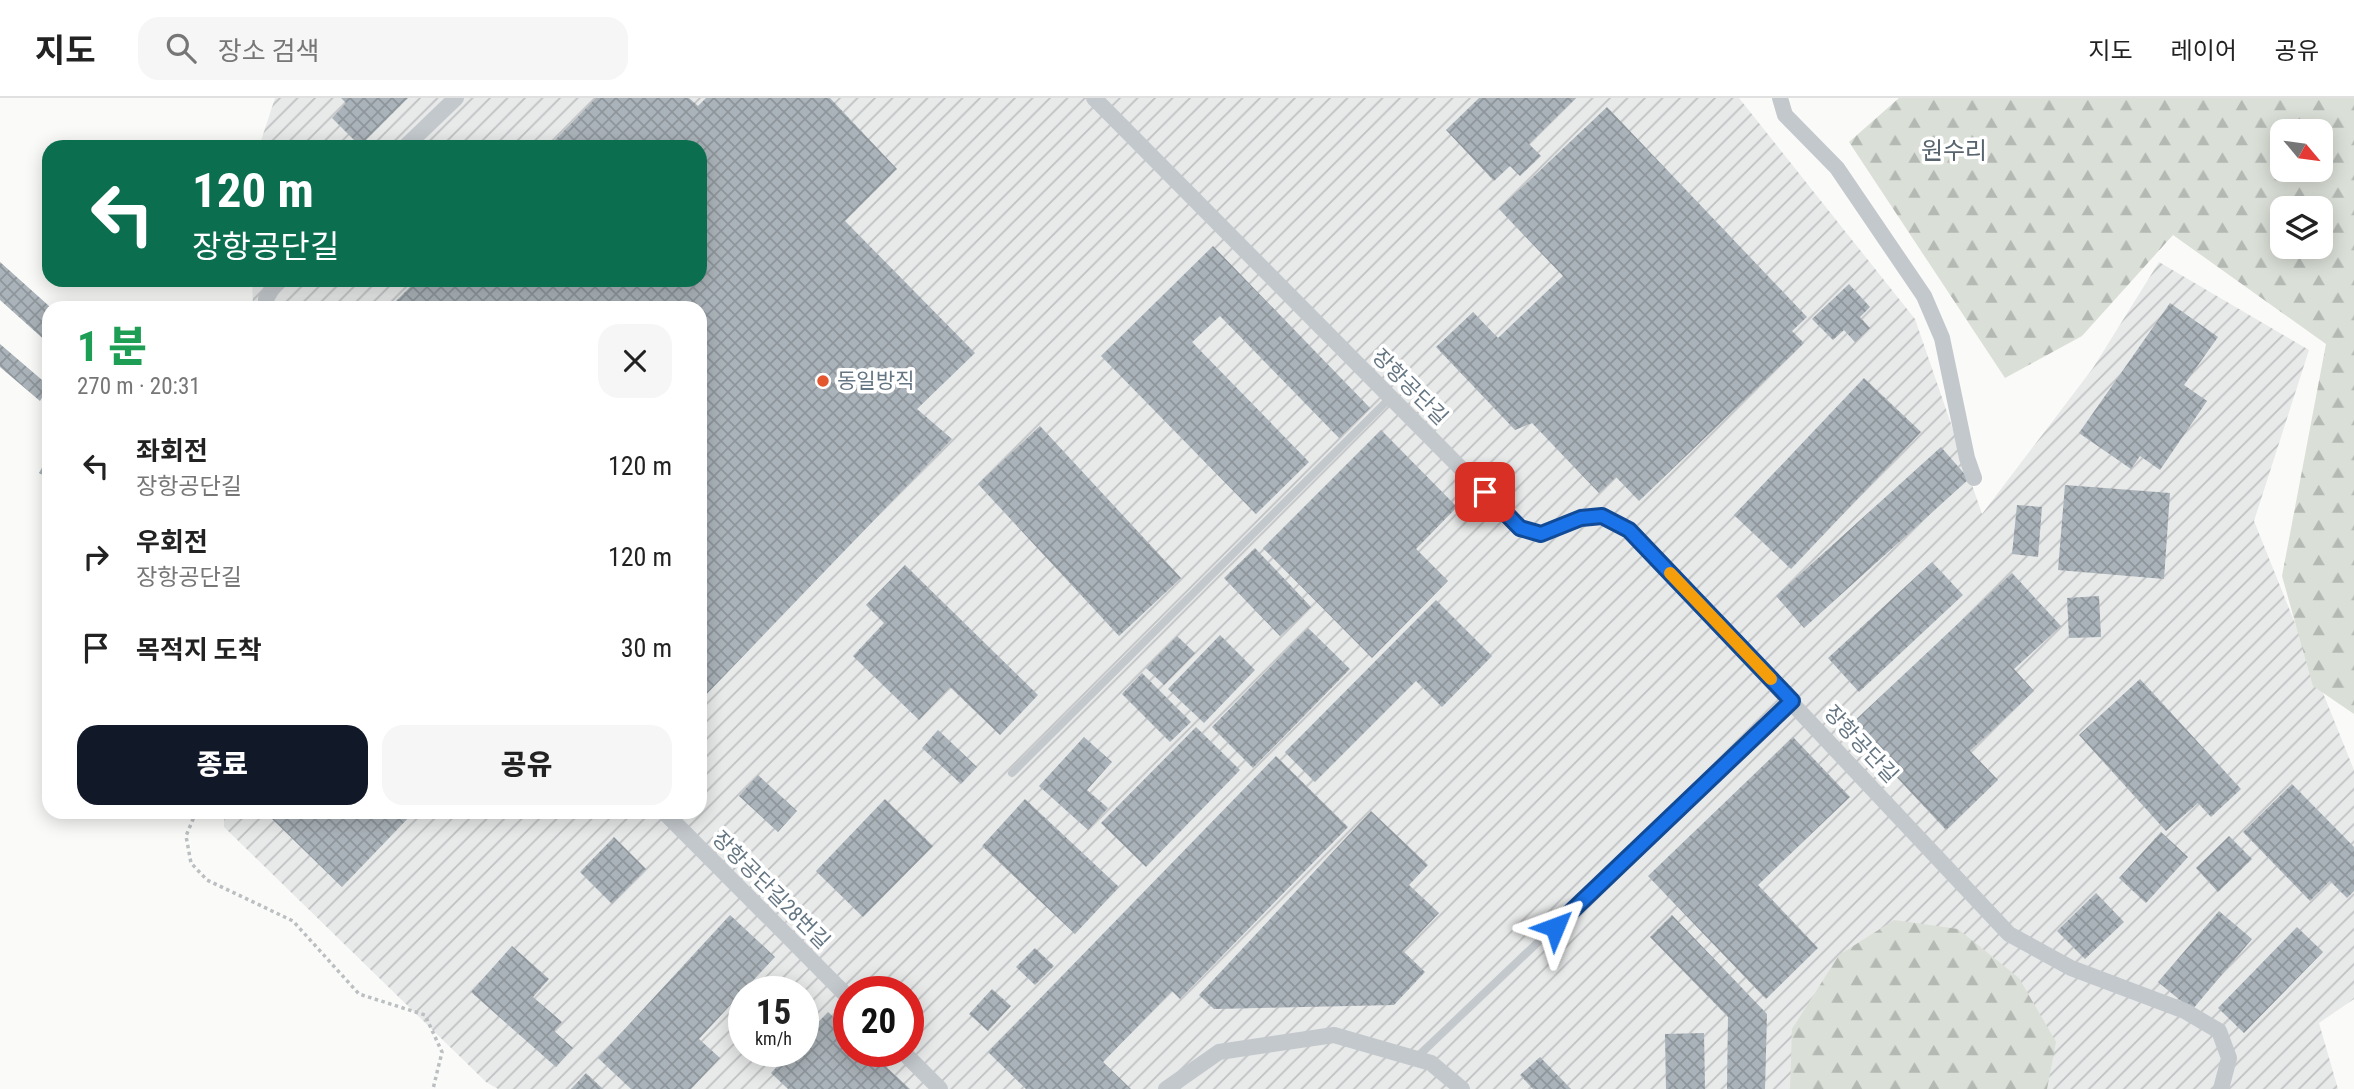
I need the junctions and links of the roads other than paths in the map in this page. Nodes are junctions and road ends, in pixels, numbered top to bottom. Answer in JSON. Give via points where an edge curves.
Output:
{"nodes":[{"id":1,"x":456,"y":98,"type":"edge"},
{"id":2,"x":1094,"y":98,"type":"edge"},
{"id":3,"x":1780,"y":98,"type":"edge"},
{"id":4,"x":412,"y":140,"type":"edge"},
{"id":5,"x":1391,"y":397,"type":"junction"},
{"id":6,"x":1974,"y":478,"type":"dead end"},
{"id":7,"x":1792,"y":701,"type":"junction"},
{"id":8,"x":1012,"y":773,"type":"dead end"},
{"id":9,"x":671,"y":819,"type":"edge"},
{"id":10,"x":833,"y":982,"type":"edge"},
{"id":11,"x":1416,"y":1059,"type":"junction"},
{"id":12,"x":918,"y":1067,"type":"edge"},
{"id":13,"x":940,"y":1089,"type":"edge"},
{"id":14,"x":1166,"y":1089,"type":"edge"},
{"id":15,"x":1462,"y":1089,"type":"edge"},
{"id":16,"x":2221,"y":1089,"type":"edge"}],
"edges":[{"from":1,"to":4,"type":"street"},
{"from":2,"to":5,"type":"street","name":"장항공단길"},
{"from":3,"to":6,"type":"street","via":[[1785,115],[1837,168],[1924,296],[1942,338]]},
{"from":5,"to":7,"type":"street","name":"장항공단길","via":[[1520,528],[1541,534],[1581,518],[1602,516],[1629,530]]},
{"from":5,"to":8,"type":"lane"},
{"from":7,"to":11,"type":"lane"},
{"from":7,"to":16,"type":"street","name":"장항공단길","via":[[2009,934],[2071,968],[2185,1011],[2219,1031],[2229,1058]]},
{"from":9,"to":10,"type":"street","name":"장항공단길28번길"},
{"from":11,"to":14,"type":"street","via":[[1334,1035],[1219,1052]]},
{"from":11,"to":15,"type":"street","via":[[1431,1063]]},
{"from":12,"to":13,"type":"street"}]}
